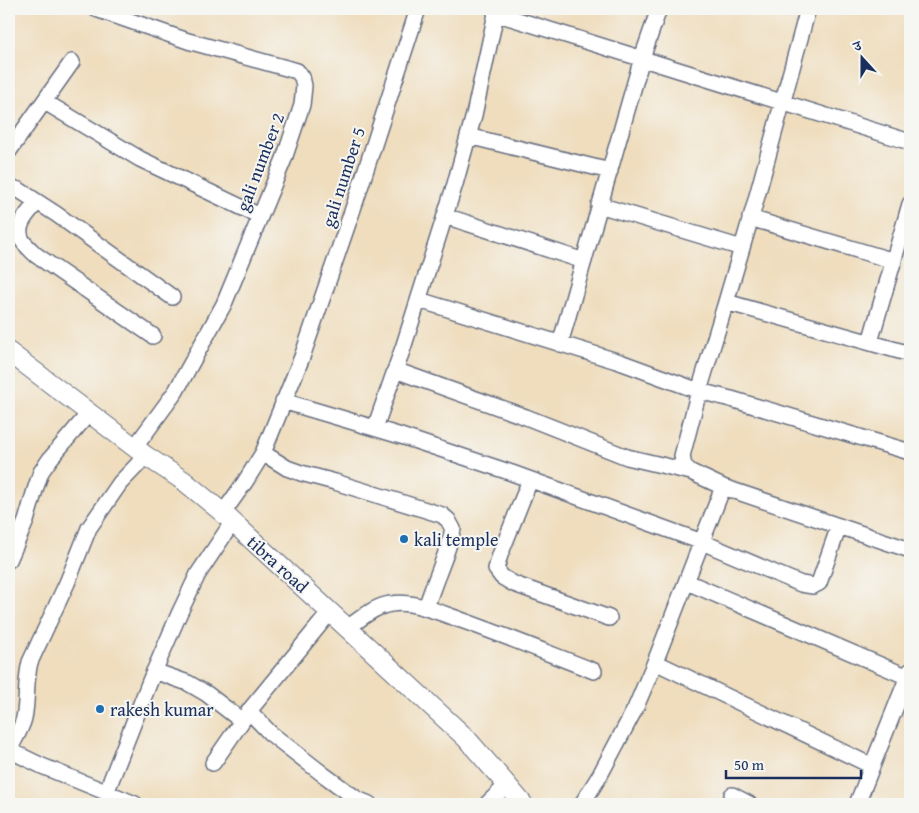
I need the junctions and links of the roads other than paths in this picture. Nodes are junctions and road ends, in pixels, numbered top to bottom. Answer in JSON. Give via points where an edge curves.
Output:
{"nodes":[{"id":1,"x":96,"y":9,"type":"edge"},
{"id":2,"x":418,"y":9,"type":"edge"},
{"id":3,"x":659,"y":9,"type":"edge"},
{"id":4,"x":808,"y":9,"type":"edge"},
{"id":5,"x":496,"y":11,"type":"edge"},
{"id":6,"x":642,"y":58,"type":"junction"},
{"id":7,"x":72,"y":62,"type":"dead end"},
{"id":8,"x":44,"y":102,"type":"junction"},
{"id":9,"x":782,"y":102,"type":"junction"},
{"id":10,"x":468,"y":136,"type":"junction"},
{"id":11,"x":910,"y":142,"type":"edge"},
{"id":12,"x":9,"y":151,"type":"edge"},
{"id":13,"x":610,"y":171,"type":"junction"},
{"id":14,"x":9,"y":186,"type":"edge"},
{"id":15,"x":37,"y":202,"type":"junction"},
{"id":16,"x":910,"y":204,"type":"edge"},
{"id":17,"x":599,"y":206,"type":"junction"},
{"id":18,"x":260,"y":216,"type":"junction"},
{"id":19,"x":445,"y":216,"type":"junction"},
{"id":20,"x":750,"y":218,"type":"junction"},
{"id":21,"x":742,"y":248,"type":"junction"},
{"id":22,"x":584,"y":261,"type":"junction"},
{"id":23,"x":894,"y":261,"type":"junction"},
{"id":24,"x":172,"y":297,"type":"dead end"},
{"id":25,"x":419,"y":300,"type":"junction"},
{"id":26,"x":726,"y":302,"type":"junction"},
{"id":27,"x":153,"y":336,"type":"dead end"},
{"id":28,"x":870,"y":342,"type":"junction"},
{"id":29,"x":560,"y":344,"type":"junction"},
{"id":30,"x":910,"y":354,"type":"edge"},
{"id":31,"x":10,"y":356,"type":"edge"},
{"id":32,"x":395,"y":370,"type":"junction"},
{"id":33,"x":699,"y":391,"type":"junction"},
{"id":34,"x":283,"y":401,"type":"junction"},
{"id":35,"x":90,"y":412,"type":"junction"},
{"id":36,"x":375,"y":428,"type":"junction"},
{"id":37,"x":140,"y":451,"type":"junction"},
{"id":38,"x":910,"y":452,"type":"edge"},
{"id":39,"x":263,"y":453,"type":"junction"},
{"id":40,"x":691,"y":472,"type":"junction"},
{"id":41,"x":530,"y":480,"type":"junction"},
{"id":42,"x":723,"y":487,"type":"junction"},
{"id":43,"x":227,"y":518,"type":"junction"},
{"id":44,"x":839,"y":526,"type":"junction"},
{"id":45,"x":702,"y":542,"type":"junction"},
{"id":46,"x":910,"y":550,"type":"edge"},
{"id":47,"x":9,"y":560,"type":"edge"},
{"id":48,"x":686,"y":582,"type":"junction"},
{"id":49,"x":426,"y":608,"type":"junction"},
{"id":50,"x":330,"y":612,"type":"junction"},
{"id":51,"x":609,"y":618,"type":"dead end"},
{"id":52,"x":347,"y":628,"type":"junction"},
{"id":53,"x":655,"y":662,"type":"junction"},
{"id":54,"x":154,"y":671,"type":"junction"},
{"id":55,"x":594,"y":672,"type":"dead end"},
{"id":56,"x":908,"y":681,"type":"edge"},
{"id":57,"x":245,"y":716,"type":"junction"},
{"id":58,"x":9,"y":750,"type":"edge"},
{"id":59,"x":213,"y":763,"type":"dead end"},
{"id":60,"x":872,"y":766,"type":"junction"},
{"id":61,"x":507,"y":785,"type":"junction"},
{"id":62,"x":106,"y":792,"type":"junction"},
{"id":63,"x":732,"y":795,"type":"dead end"},
{"id":64,"x":360,"y":802,"type":"edge"},
{"id":65,"x":135,"y":804,"type":"edge"},
{"id":66,"x":487,"y":804,"type":"edge"},
{"id":67,"x":523,"y":804,"type":"edge"},
{"id":68,"x":582,"y":804,"type":"edge"},
{"id":69,"x":749,"y":804,"type":"edge"},
{"id":70,"x":857,"y":804,"type":"edge"}],
"edges":[{"from":1,"to":18,"type":"street","name":"gali number 2","via":[[188,41],[297,71],[302,77],[302,105]]},
{"from":2,"to":34,"type":"street","name":"gali number 5","via":[[359,191],[302,356]]},
{"from":3,"to":6,"type":"street"},
{"from":4,"to":9,"type":"street"},
{"from":5,"to":6,"type":"street"},
{"from":5,"to":10,"type":"street"},
{"from":6,"to":9,"type":"street"},
{"from":6,"to":13,"type":"street"},
{"from":7,"to":8,"type":"street"},
{"from":8,"to":12,"type":"street"},
{"from":8,"to":18,"type":"street","via":[[140,159]]},
{"from":9,"to":11,"type":"street"},
{"from":9,"to":20,"type":"street"},
{"from":10,"to":13,"type":"street"},
{"from":10,"to":19,"type":"street"},
{"from":13,"to":17,"type":"street"},
{"from":14,"to":15,"type":"street"},
{"from":15,"to":24,"type":"street"},
{"from":15,"to":27,"type":"street","via":[[22,221],[19,231],[23,241],[36,255]]},
{"from":16,"to":23,"type":"street"},
{"from":17,"to":21,"type":"street"},
{"from":17,"to":22,"type":"street"},
{"from":18,"to":37,"type":"street","name":"gali number 2","via":[[224,304]]},
{"from":19,"to":22,"type":"street"},
{"from":19,"to":25,"type":"street"},
{"from":20,"to":21,"type":"street"},
{"from":20,"to":23,"type":"street"},
{"from":21,"to":26,"type":"street"},
{"from":22,"to":29,"type":"street"},
{"from":23,"to":28,"type":"street"},
{"from":25,"to":29,"type":"street"},
{"from":25,"to":32,"type":"street"},
{"from":26,"to":28,"type":"street"},
{"from":26,"to":33,"type":"street"},
{"from":28,"to":30,"type":"street"},
{"from":29,"to":33,"type":"street"},
{"from":31,"to":35,"type":"street","name":"tibra road"},
{"from":32,"to":36,"type":"street"},
{"from":32,"to":40,"type":"street","via":[[627,457]]},
{"from":33,"to":38,"type":"street"},
{"from":33,"to":40,"type":"street","via":[[682,456],[684,466]]},
{"from":34,"to":36,"type":"street"},
{"from":34,"to":39,"type":"street","name":"gali number 5"},
{"from":35,"to":37,"type":"street","name":"tibra road"},
{"from":35,"to":47,"type":"street","via":[[41,472],[26,521]]},
{"from":36,"to":41,"type":"street"},
{"from":37,"to":43,"type":"street","name":"tibra road","via":[[184,481]]},
{"from":37,"to":58,"type":"street","name":"gali number 2","via":[[89,528],[30,662],[24,719]]},
{"from":39,"to":43,"type":"street","name":"gali number 5"},
{"from":39,"to":49,"type":"street","via":[[301,474],[442,515],[448,520],[453,529],[449,547]]},
{"from":40,"to":42,"type":"street"},
{"from":41,"to":45,"type":"street"},
{"from":41,"to":51,"type":"street","via":[[496,569],[514,584]]},
{"from":42,"to":44,"type":"street"},
{"from":42,"to":45,"type":"street"},
{"from":43,"to":50,"type":"street","name":"tibra road"},
{"from":43,"to":54,"type":"street","name":"gali number 5"},
{"from":44,"to":45,"type":"street","via":[[819,583],[812,586]]},
{"from":44,"to":46,"type":"street"},
{"from":45,"to":48,"type":"street"},
{"from":48,"to":53,"type":"street"},
{"from":48,"to":56,"type":"street"},
{"from":49,"to":52,"type":"street","via":[[391,604],[375,609]]},
{"from":49,"to":55,"type":"street","via":[[507,636]]},
{"from":50,"to":52,"type":"street","name":"tibra road"},
{"from":50,"to":57,"type":"street"},
{"from":52,"to":61,"type":"street","name":"tibra road","via":[[466,738]]},
{"from":53,"to":60,"type":"street"},
{"from":53,"to":68,"type":"street","via":[[635,709]]},
{"from":54,"to":57,"type":"street","via":[[188,683]]},
{"from":54,"to":62,"type":"street","name":"gali number 5"},
{"from":56,"to":60,"type":"street"},
{"from":57,"to":59,"type":"street"},
{"from":57,"to":64,"type":"street"},
{"from":58,"to":62,"type":"street"},
{"from":60,"to":70,"type":"street"},
{"from":61,"to":66,"type":"street"},
{"from":61,"to":67,"type":"street","name":"tibra road"},
{"from":62,"to":65,"type":"street"},
{"from":63,"to":69,"type":"street"}]}
